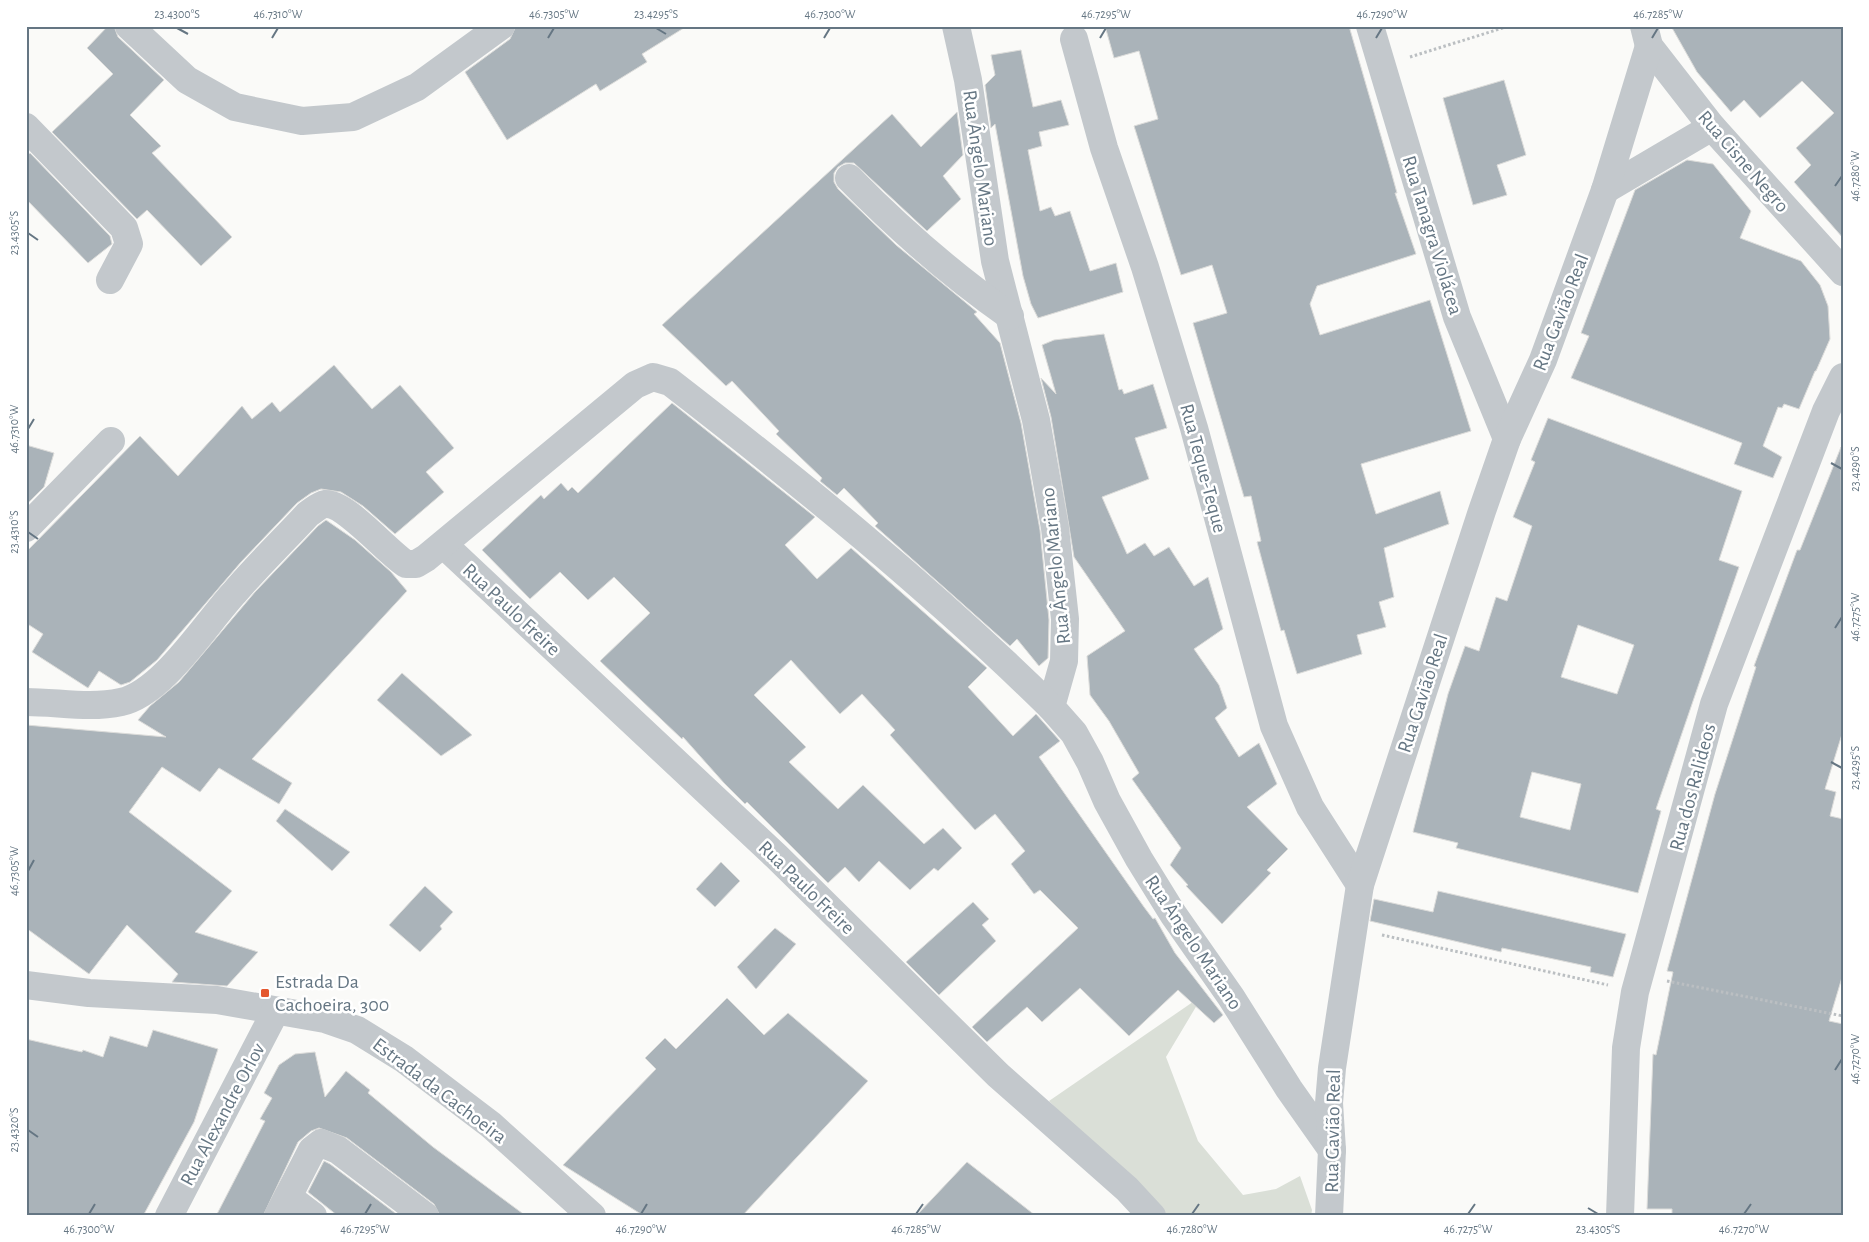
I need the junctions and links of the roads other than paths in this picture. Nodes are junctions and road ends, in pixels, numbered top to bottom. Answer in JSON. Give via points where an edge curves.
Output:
{"nodes":[{"id":1,"x":129,"y":26,"type":"edge"},
{"id":2,"x":502,"y":26,"type":"edge"},
{"id":3,"x":956,"y":26,"type":"edge"},
{"id":4,"x":1370,"y":26,"type":"edge"},
{"id":5,"x":1646,"y":36,"type":"edge"},
{"id":6,"x":1074,"y":39,"type":"dead end"},
{"id":7,"x":26,"y":127,"type":"edge"},
{"id":8,"x":1712,"y":127,"type":"junction"},
{"id":9,"x":849,"y":178,"type":"dead end"},
{"id":10,"x":1605,"y":190,"type":"junction"},
{"id":11,"x":1843,"y":272,"type":"edge"},
{"id":12,"x":110,"y":280,"type":"dead end"},
{"id":13,"x":1010,"y":316,"type":"junction"},
{"id":14,"x":1843,"y":377,"type":"edge"},
{"id":15,"x":1507,"y":439,"type":"junction"},
{"id":16,"x":111,"y":441,"type":"dead end"},
{"id":17,"x":26,"y":528,"type":"edge"},
{"id":18,"x":444,"y":545,"type":"junction"},
{"id":19,"x":26,"y":702,"type":"edge"},
{"id":20,"x":1051,"y":707,"type":"junction"},
{"id":21,"x":1360,"y":885,"type":"junction"},
{"id":22,"x":26,"y":985,"type":"edge"},
{"id":23,"x":275,"y":1012,"type":"junction"},
{"id":24,"x":1332,"y":1150,"type":"junction"},
{"id":25,"x":283,"y":1206,"type":"edge"},
{"id":26,"x":169,"y":1216,"type":"edge"},
{"id":27,"x":313,"y":1216,"type":"edge"},
{"id":28,"x":425,"y":1216,"type":"edge"},
{"id":29,"x":592,"y":1216,"type":"edge"},
{"id":30,"x":1152,"y":1216,"type":"edge"},
{"id":31,"x":1329,"y":1216,"type":"edge"},
{"id":32,"x":1620,"y":1216,"type":"edge"}],
"edges":[{"from":1,"to":2,"type":"street","via":[[187,80],[211,94],[236,107],[302,121],[353,117],[417,87]]},
{"from":3,"to":13,"type":"street","name":"Rua Ângelo Mariano","via":[[968,80],[995,262]]},
{"from":4,"to":15,"type":"street","name":"Rua Tanagra Violácea","via":[[1457,317]]},
{"from":5,"to":8,"type":"street","name":"Rua Cisne Negro"},
{"from":5,"to":10,"type":"street","name":"Rua Gavião Real"},
{"from":6,"to":21,"type":"street","name":"Rua Teque-Teque","via":[[1104,148],[1145,267],[1191,419],[1274,726],[1310,807]]},
{"from":7,"to":12,"type":"street","via":[[124,228],[129,244]]},
{"from":8,"to":10,"type":"street"},
{"from":8,"to":11,"type":"street","name":"Rua Cisne Negro"},
{"from":9,"to":13,"type":"street","via":[[958,280]]},
{"from":10,"to":15,"type":"street","name":"Rua Gavião Real","via":[[1543,360]]},
{"from":13,"to":20,"type":"street","name":"Rua Ângelo Mariano","via":[[1036,420],[1055,528],[1065,620],[1064,661]]},
{"from":14,"to":32,"type":"street","name":"Rua dos Ralideos","via":[[1826,411],[1714,704],[1637,984],[1626,1048]]},
{"from":15,"to":21,"type":"street","name":"Rua Gavião Real"},
{"from":16,"to":17,"type":"street"},
{"from":18,"to":19,"type":"street","via":[[416,564],[406,564],[346,511],[335,504],[322,504],[308,514],[240,586],[165,675],[148,690],[123,702],[103,704]]},
{"from":18,"to":20,"type":"street","name":"Rua Paulo Freire","via":[[635,385],[653,377],[670,382],[776,465],[927,591]]},
{"from":18,"to":30,"type":"street","name":"Rua Paulo Freire","via":[[777,857],[998,1075],[1128,1189]]},
{"from":20,"to":24,"type":"street","name":"Rua Ângelo Mariano","via":[[1074,733],[1112,809],[1173,914]]},
{"from":21,"to":24,"type":"street","name":"Rua Gavião Real","via":[[1332,1068],[1329,1102]]},
{"from":22,"to":23,"type":"street","name":"Estrada da Cachoeira","via":[[89,994],[217,1000]]},
{"from":23,"to":26,"type":"street","name":"Rua Alexandre Orlov"},
{"from":23,"to":29,"type":"street","name":"Estrada da Cachoeira","via":[[325,1019],[357,1030],[386,1046],[490,1125]]},
{"from":24,"to":31,"type":"street","name":"Rua Gavião Real"},
{"from":25,"to":27,"type":"street"},
{"from":25,"to":28,"type":"street","via":[[312,1150],[321,1143],[338,1150]]}]}
